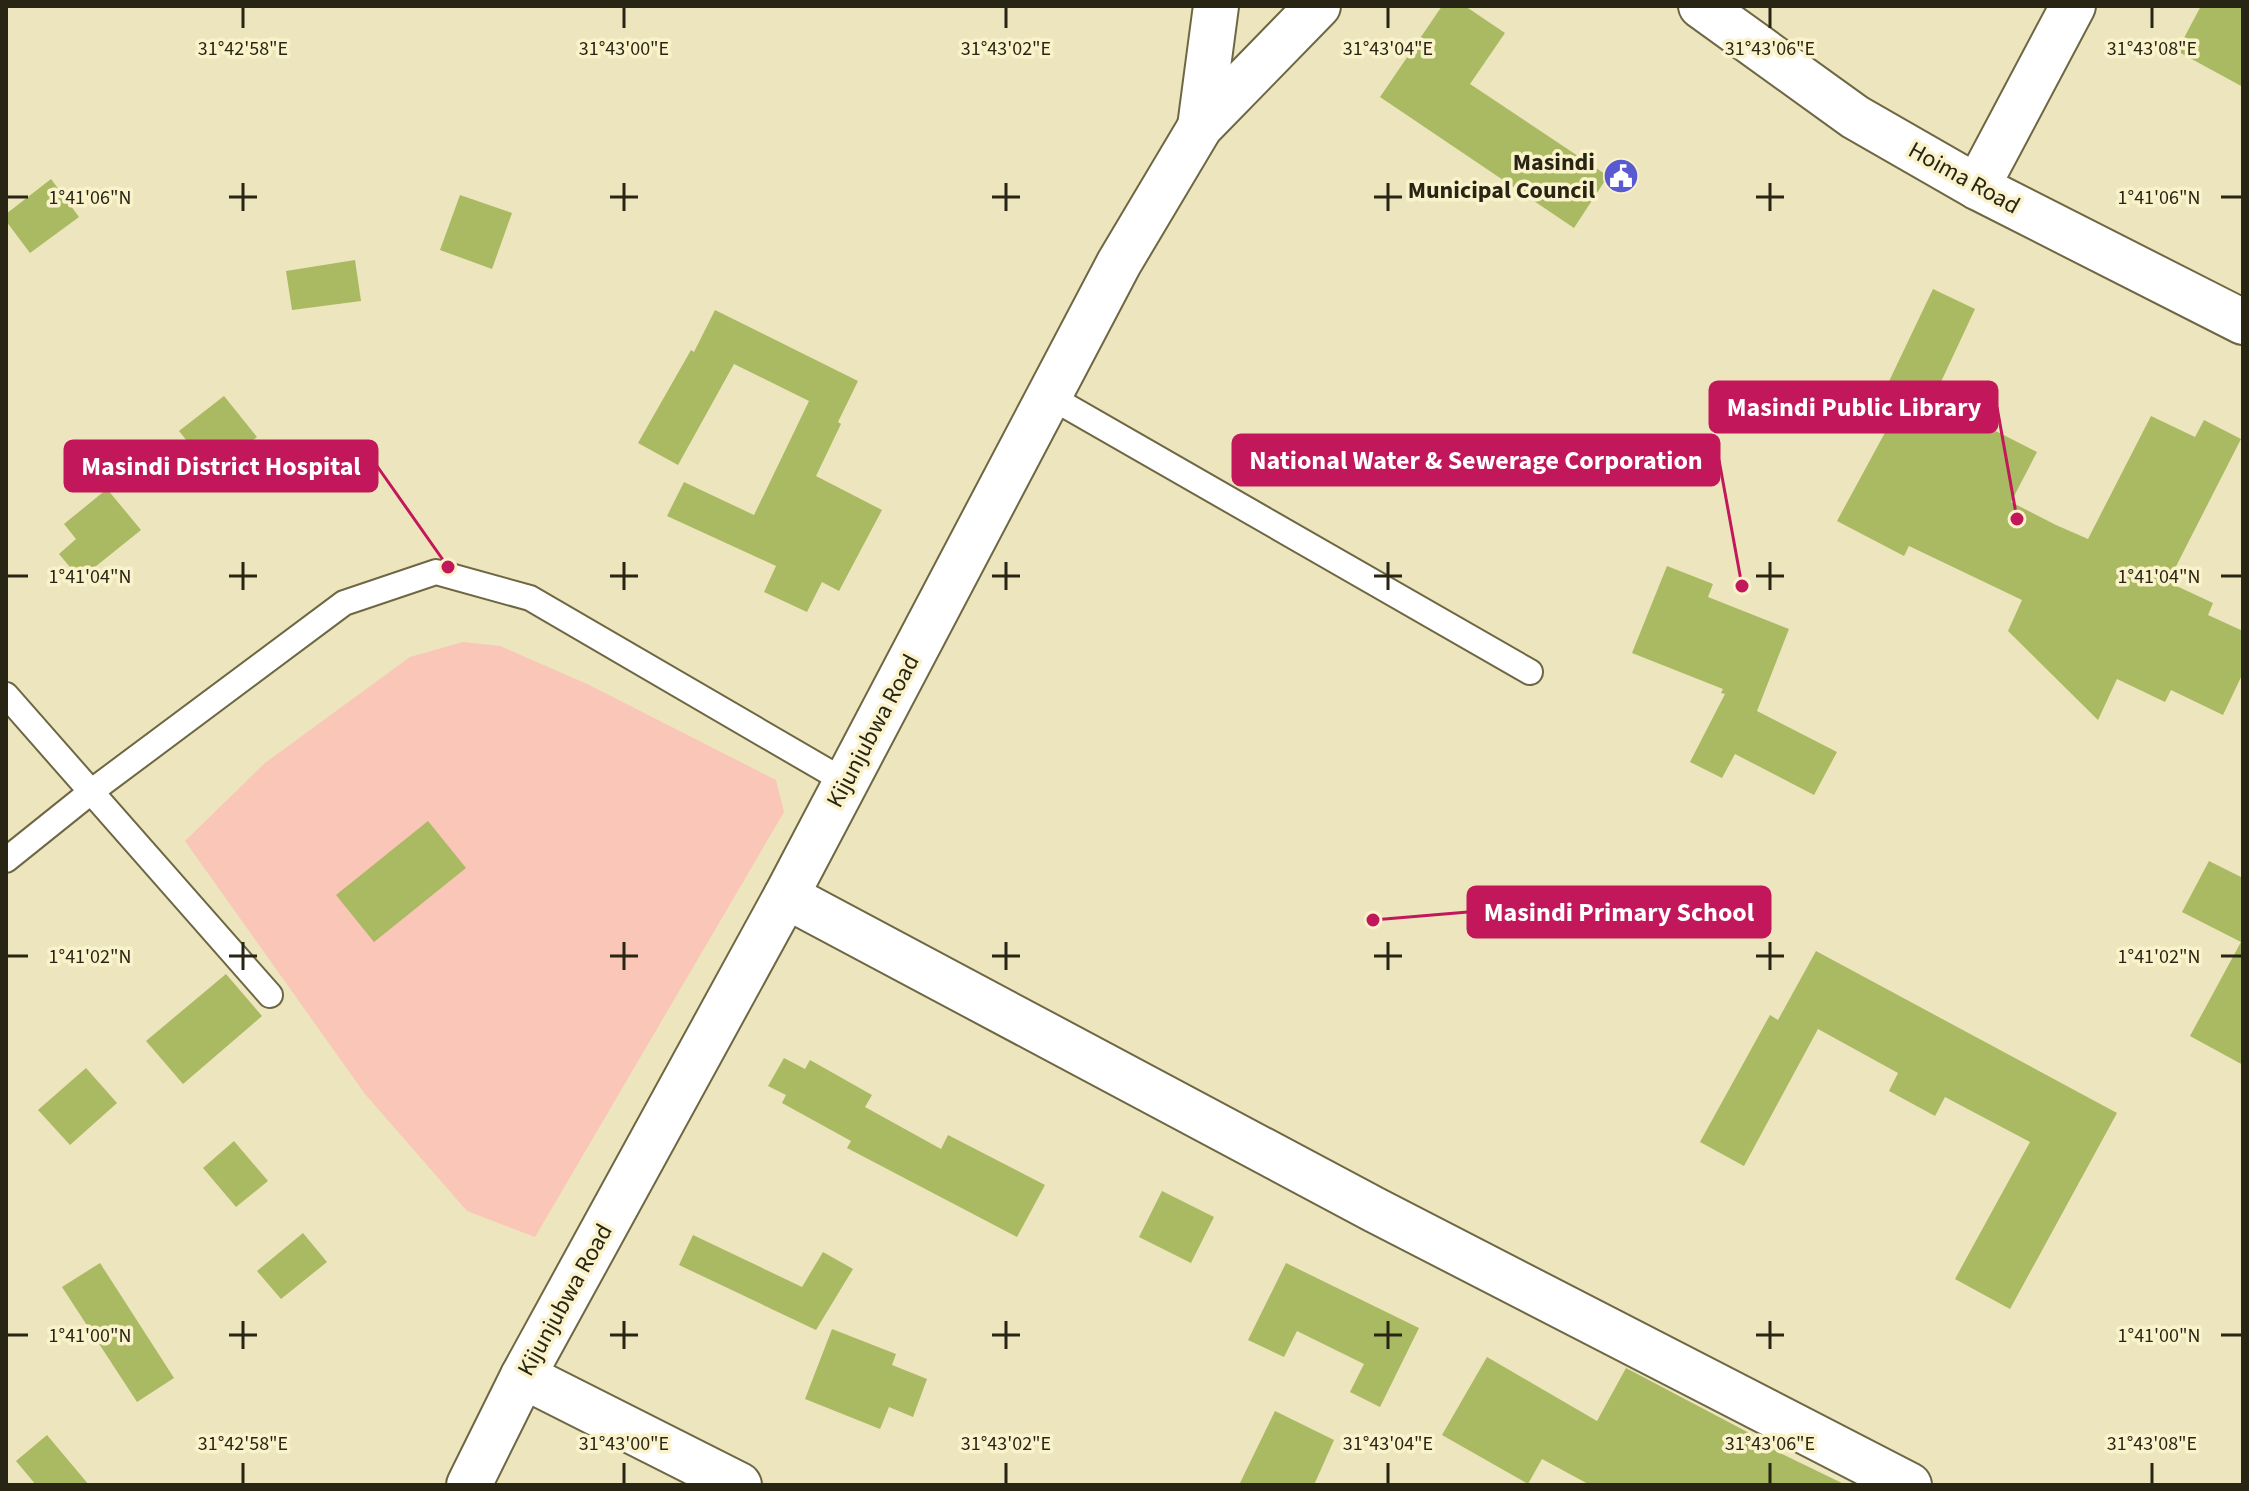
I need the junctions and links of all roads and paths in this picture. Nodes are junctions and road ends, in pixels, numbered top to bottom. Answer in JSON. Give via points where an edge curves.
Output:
{"nodes":[{"id":1,"x":1216,"y":6,"type":"edge"},
{"id":2,"x":1318,"y":6,"type":"edge"},
{"id":3,"x":1701,"y":6,"type":"edge"},
{"id":4,"x":2073,"y":6,"type":"edge"},
{"id":5,"x":1200,"y":127,"type":"junction"},
{"id":6,"x":1977,"y":187,"type":"junction"},
{"id":7,"x":2243,"y":322,"type":"edge"},
{"id":8,"x":1049,"y":396,"type":"junction"},
{"id":9,"x":1530,"y":672,"type":"dead end"},
{"id":10,"x":6,"y":695,"type":"edge"},
{"id":11,"x":846,"y":782,"type":"junction"},
{"id":12,"x":92,"y":791,"type":"junction"},
{"id":13,"x":6,"y":860,"type":"edge"},
{"id":14,"x":786,"y":896,"type":"junction"},
{"id":15,"x":270,"y":995,"type":"dead end"},
{"id":16,"x":523,"y":1376,"type":"junction"},
{"id":17,"x":469,"y":1485,"type":"edge"},
{"id":18,"x":739,"y":1485,"type":"edge"},
{"id":19,"x":1909,"y":1485,"type":"edge"}],
"edges":[{"from":1,"to":5,"type":"street"},
{"from":2,"to":5,"type":"street","name":"Kijunjubwa Road"},
{"from":3,"to":6,"type":"street","name":"Hoima Road","via":[[1855,117]]},
{"from":4,"to":6,"type":"street"},
{"from":5,"to":8,"type":"street","name":"Kijunjubwa Road","via":[[1119,263]]},
{"from":6,"to":7,"type":"street","name":"Hoima Road"},
{"from":8,"to":9,"type":"lane"},
{"from":8,"to":11,"type":"street","name":"Kijunjubwa Road"},
{"from":10,"to":12,"type":"lane"},
{"from":11,"to":12,"type":"lane","via":[[530,598],[436,572],[344,603]]},
{"from":11,"to":14,"type":"street","name":"Kijunjubwa Road"},
{"from":12,"to":13,"type":"lane"},
{"from":12,"to":15,"type":"lane"},
{"from":14,"to":16,"type":"street","name":"Kijunjubwa Road"},
{"from":14,"to":19,"type":"street","via":[[1375,1210]]},
{"from":16,"to":17,"type":"street","name":"Kijunjubwa Road"},
{"from":16,"to":18,"type":"street"}]}
